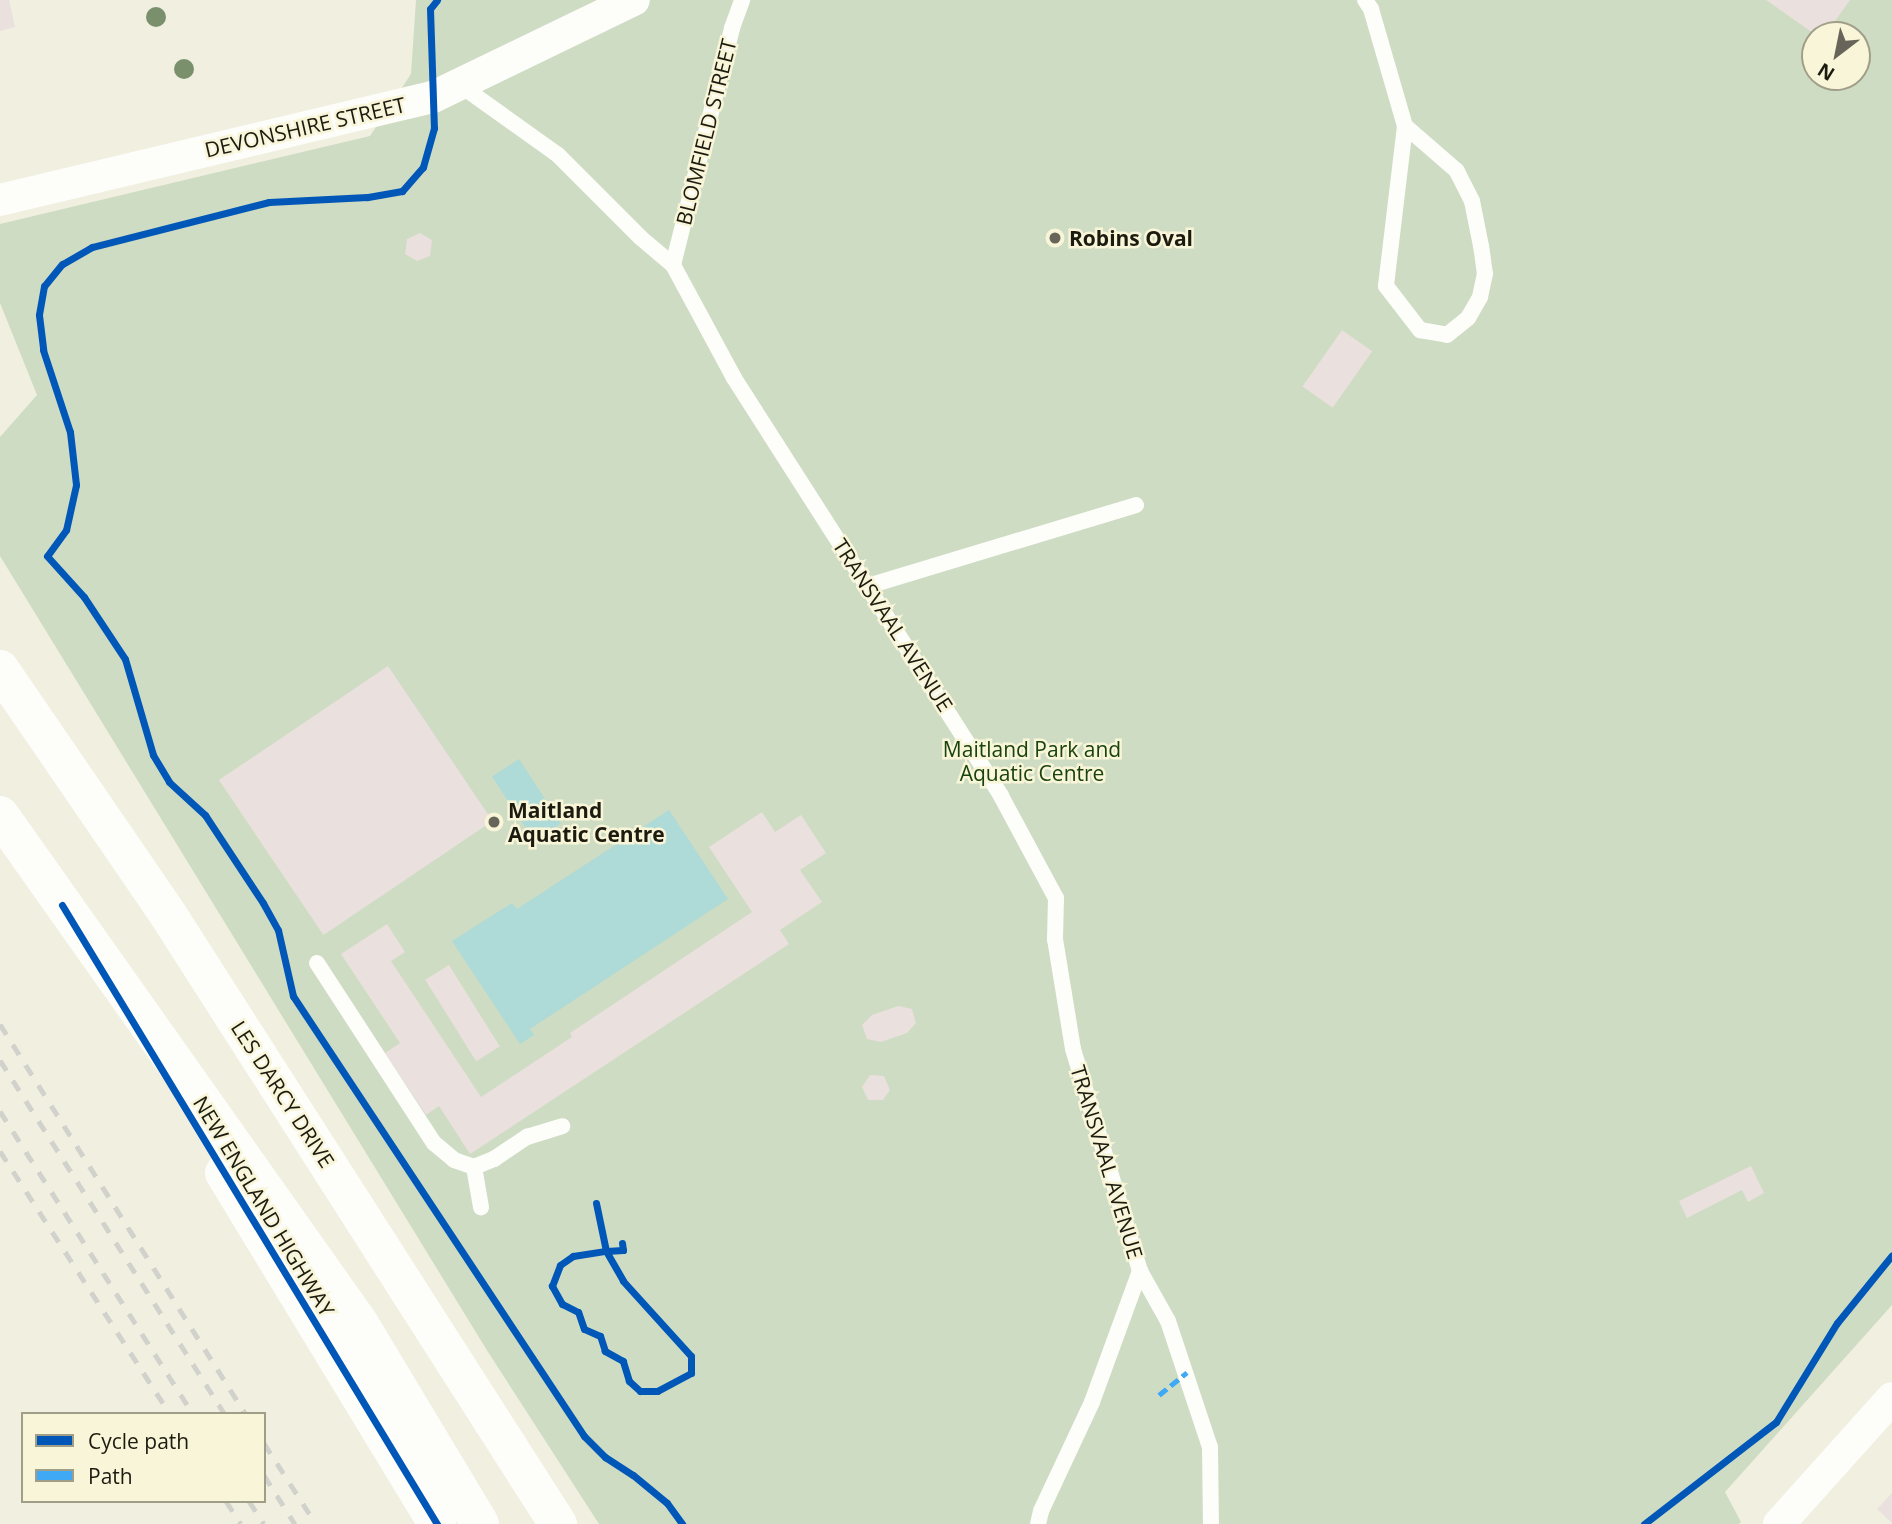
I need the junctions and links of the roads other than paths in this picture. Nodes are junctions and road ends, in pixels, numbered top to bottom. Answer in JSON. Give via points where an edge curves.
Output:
{"nodes":[{"id":1,"x":634,"y":0,"type":"edge"},
{"id":2,"x":742,"y":0,"type":"edge"},
{"id":3,"x":1365,"y":0,"type":"edge"},
{"id":4,"x":460,"y":85,"type":"junction"},
{"id":5,"x":1405,"y":126,"type":"junction"},
{"id":6,"x":0,"y":200,"type":"edge"},
{"id":7,"x":673,"y":265,"type":"junction"},
{"id":8,"x":1136,"y":505,"type":"dead end"},
{"id":9,"x":868,"y":586,"type":"junction"},
{"id":10,"x":0,"y":669,"type":"edge"},
{"id":11,"x":0,"y":815,"type":"edge"},
{"id":12,"x":62,"y":905,"type":"junction"},
{"id":13,"x":317,"y":963,"type":"dead end"},
{"id":14,"x":562,"y":1126,"type":"dead end"},
{"id":15,"x":474,"y":1167,"type":"junction"},
{"id":16,"x":481,"y":1207,"type":"dead end"},
{"id":17,"x":1140,"y":1271,"type":"junction"},
{"id":18,"x":1892,"y":1398,"type":"edge"},
{"id":19,"x":437,"y":1524,"type":"edge"},
{"id":20,"x":480,"y":1524,"type":"edge"},
{"id":21,"x":558,"y":1524,"type":"edge"},
{"id":22,"x":1038,"y":1524,"type":"edge"},
{"id":23,"x":1212,"y":1524,"type":"edge"},
{"id":24,"x":1779,"y":1524,"type":"edge"}],
"edges":[{"from":1,"to":4,"type":"street","name":"DEVONSHIRE STREET"},
{"from":2,"to":7,"type":"lane","name":"BLOMFIELD STREET"},
{"from":3,"to":5,"type":"lane"},
{"from":4,"to":6,"type":"street","name":"DEVONSHIRE STREET","via":[[433,97]]},
{"from":4,"to":7,"type":"lane","name":"TRANSVAAL AVENUE","via":[[558,155]]},
{"from":5,"to":5,"type":"lane","via":[[1457,171],[1472,201],[1485,275],[1468,318],[1447,335],[1420,330],[1386,286]]},
{"from":7,"to":9,"type":"lane","name":"TRANSVAAL AVENUE","via":[[734,378]]},
{"from":8,"to":9,"type":"lane"},
{"from":9,"to":17,"type":"lane","name":"TRANSVAAL AVENUE","via":[[1002,796],[1056,898],[1055,939],[1073,1049]]},
{"from":10,"to":21,"type":"highway","name":"LES DARCY DRIVE","via":[[169,916]]},
{"from":11,"to":12,"type":"highway"},
{"from":12,"to":19,"type":"highway","name":"NEW ENGLAND HIGHWAY"},
{"from":12,"to":20,"type":"highway","via":[[359,1324]]},
{"from":13,"to":15,"type":"lane","via":[[434,1143],[454,1160]]},
{"from":14,"to":15,"type":"lane","via":[[527,1137]]},
{"from":15,"to":16,"type":"lane"},
{"from":17,"to":22,"type":"lane","name":"TRANSVAAL AVENUE","via":[[1092,1402]]},
{"from":17,"to":23,"type":"lane","name":"TRANSVAAL AVENUE","via":[[1168,1321],[1210,1447]]},
{"from":18,"to":24,"type":"street"}]}
